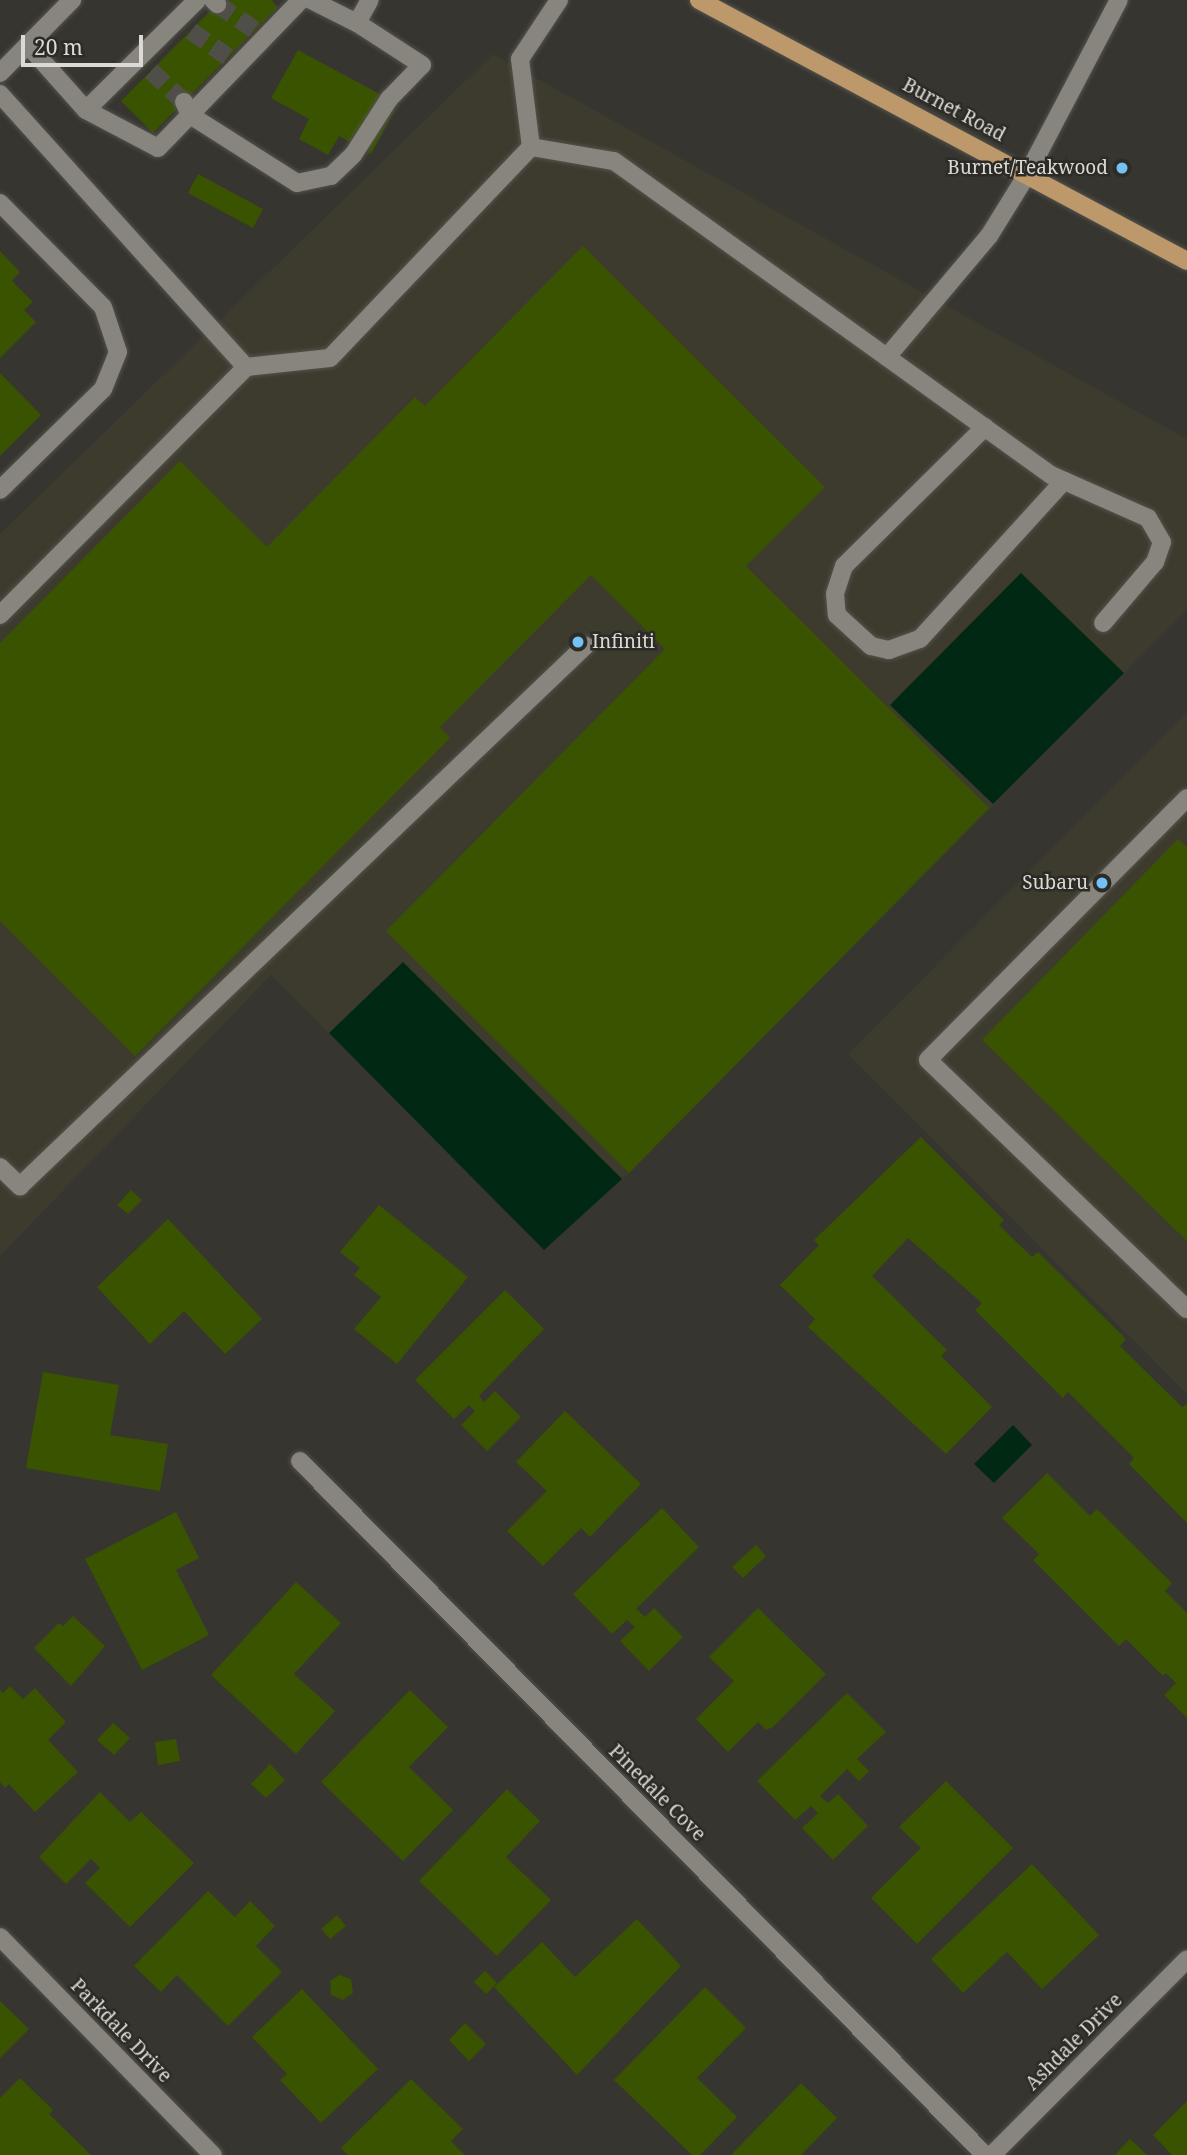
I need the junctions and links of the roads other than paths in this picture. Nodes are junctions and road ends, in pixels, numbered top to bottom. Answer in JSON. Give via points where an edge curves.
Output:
{"nodes":[{"id":1,"x":72,"y":0,"type":"edge"},
{"id":2,"x":197,"y":0,"type":"edge"},
{"id":3,"x":301,"y":0,"type":"edge"},
{"id":4,"x":312,"y":0,"type":"edge"},
{"id":5,"x":370,"y":0,"type":"edge"},
{"id":6,"x":559,"y":0,"type":"edge"},
{"id":7,"x":699,"y":0,"type":"edge"},
{"id":8,"x":1119,"y":0,"type":"edge"},
{"id":9,"x":357,"y":23,"type":"junction"},
{"id":10,"x":27,"y":45,"type":"junction"},
{"id":11,"x":0,"y":73,"type":"edge"},
{"id":12,"x":0,"y":94,"type":"edge"},
{"id":13,"x":187,"y":109,"type":"junction"},
{"id":14,"x":86,"y":110,"type":"junction"},
{"id":15,"x":531,"y":147,"type":"junction"},
{"id":16,"x":1028,"y":173,"type":"junction"},
{"id":17,"x":0,"y":202,"type":"edge"},
{"id":18,"x":1187,"y":261,"type":"edge"},
{"id":19,"x":887,"y":357,"type":"junction"},
{"id":20,"x":246,"y":367,"type":"junction"},
{"id":21,"x":985,"y":428,"type":"junction"},
{"id":22,"x":1064,"y":481,"type":"junction"},
{"id":23,"x":0,"y":490,"type":"edge"},
{"id":24,"x":0,"y":615,"type":"edge"},
{"id":25,"x":1103,"y":623,"type":"dead end"},
{"id":26,"x":585,"y":646,"type":"dead end"},
{"id":27,"x":1187,"y":798,"type":"edge"},
{"id":28,"x":0,"y":1167,"type":"edge"},
{"id":29,"x":1187,"y":1309,"type":"edge"},
{"id":30,"x":300,"y":1461,"type":"dead end"},
{"id":31,"x":0,"y":1937,"type":"edge"},
{"id":32,"x":1187,"y":1959,"type":"edge"},
{"id":33,"x":213,"y":2155,"type":"edge"},
{"id":34,"x":985,"y":2155,"type":"edge"},
{"id":35,"x":992,"y":2155,"type":"edge"}],
"edges":[{"from":1,"to":10,"type":"street"},
{"from":2,"to":14,"type":"street","via":[[184,25],[144,65]]},
{"from":3,"to":13,"type":"street","via":[[261,32]]},
{"from":4,"to":9,"type":"street"},
{"from":5,"to":9,"type":"street"},
{"from":6,"to":15,"type":"street","via":[[520,60]]},
{"from":7,"to":16,"type":"main road","name":"Burnet Road"},
{"from":8,"to":16,"type":"street"},
{"from":9,"to":13,"type":"street","via":[[422,65],[389,99],[353,155],[331,176],[296,183]]},
{"from":10,"to":11,"type":"street"},
{"from":10,"to":14,"type":"street"},
{"from":12,"to":20,"type":"street"},
{"from":13,"to":14,"type":"street","via":[[158,148]]},
{"from":15,"to":19,"type":"street","via":[[614,161]]},
{"from":15,"to":20,"type":"street","via":[[330,358]]},
{"from":16,"to":18,"type":"main road","name":"Burnet Road"},
{"from":16,"to":19,"type":"street","via":[[989,236]]},
{"from":17,"to":23,"type":"street","via":[[103,307],[118,352],[103,389]]},
{"from":19,"to":21,"type":"street"},
{"from":20,"to":24,"type":"street"},
{"from":21,"to":22,"type":"street"},
{"from":21,"to":22,"type":"street","via":[[844,566],[835,594],[837,615],[871,646],[890,650],[920,639]]},
{"from":22,"to":25,"type":"street","via":[[1148,518],[1162,542],[1155,562]]},
{"from":26,"to":28,"type":"street","via":[[20,1186]]},
{"from":27,"to":29,"type":"street","via":[[928,1060]]},
{"from":30,"to":34,"type":"street","name":"Pinedale Cove"},
{"from":31,"to":33,"type":"street","name":"Parkdale Drive"},
{"from":32,"to":35,"type":"street","name":"Ashdale Drive"}]}
